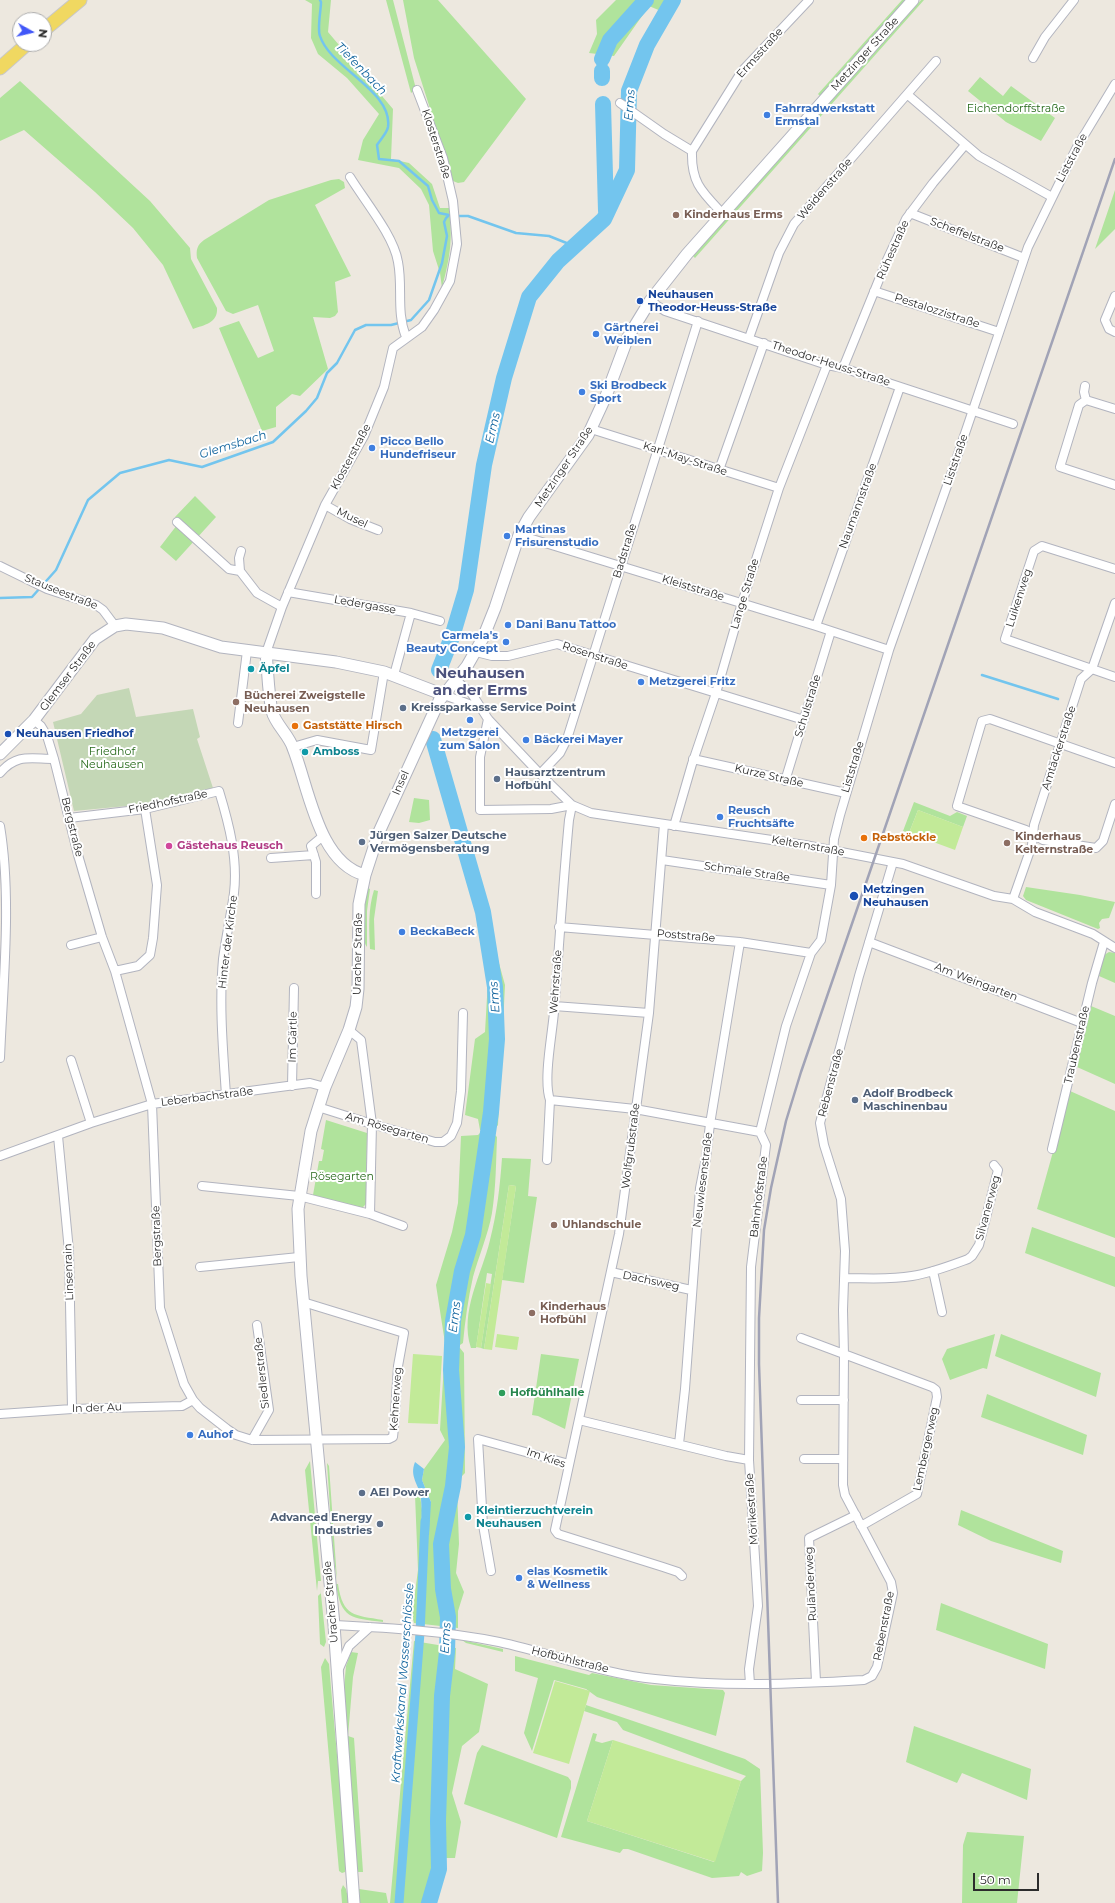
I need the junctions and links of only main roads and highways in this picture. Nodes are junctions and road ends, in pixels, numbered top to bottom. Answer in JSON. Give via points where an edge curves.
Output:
{"nodes":[{"id":1,"x":80,"y":0,"type":"edge"},
{"id":2,"x":52,"y":23,"type":"edge"},
{"id":3,"x":18,"y":52,"type":"edge"},
{"id":4,"x":0,"y":68,"type":"edge"}],
"edges":[{"from":1,"to":2,"type":"main road"},
{"from":3,"to":4,"type":"main road"}]}
